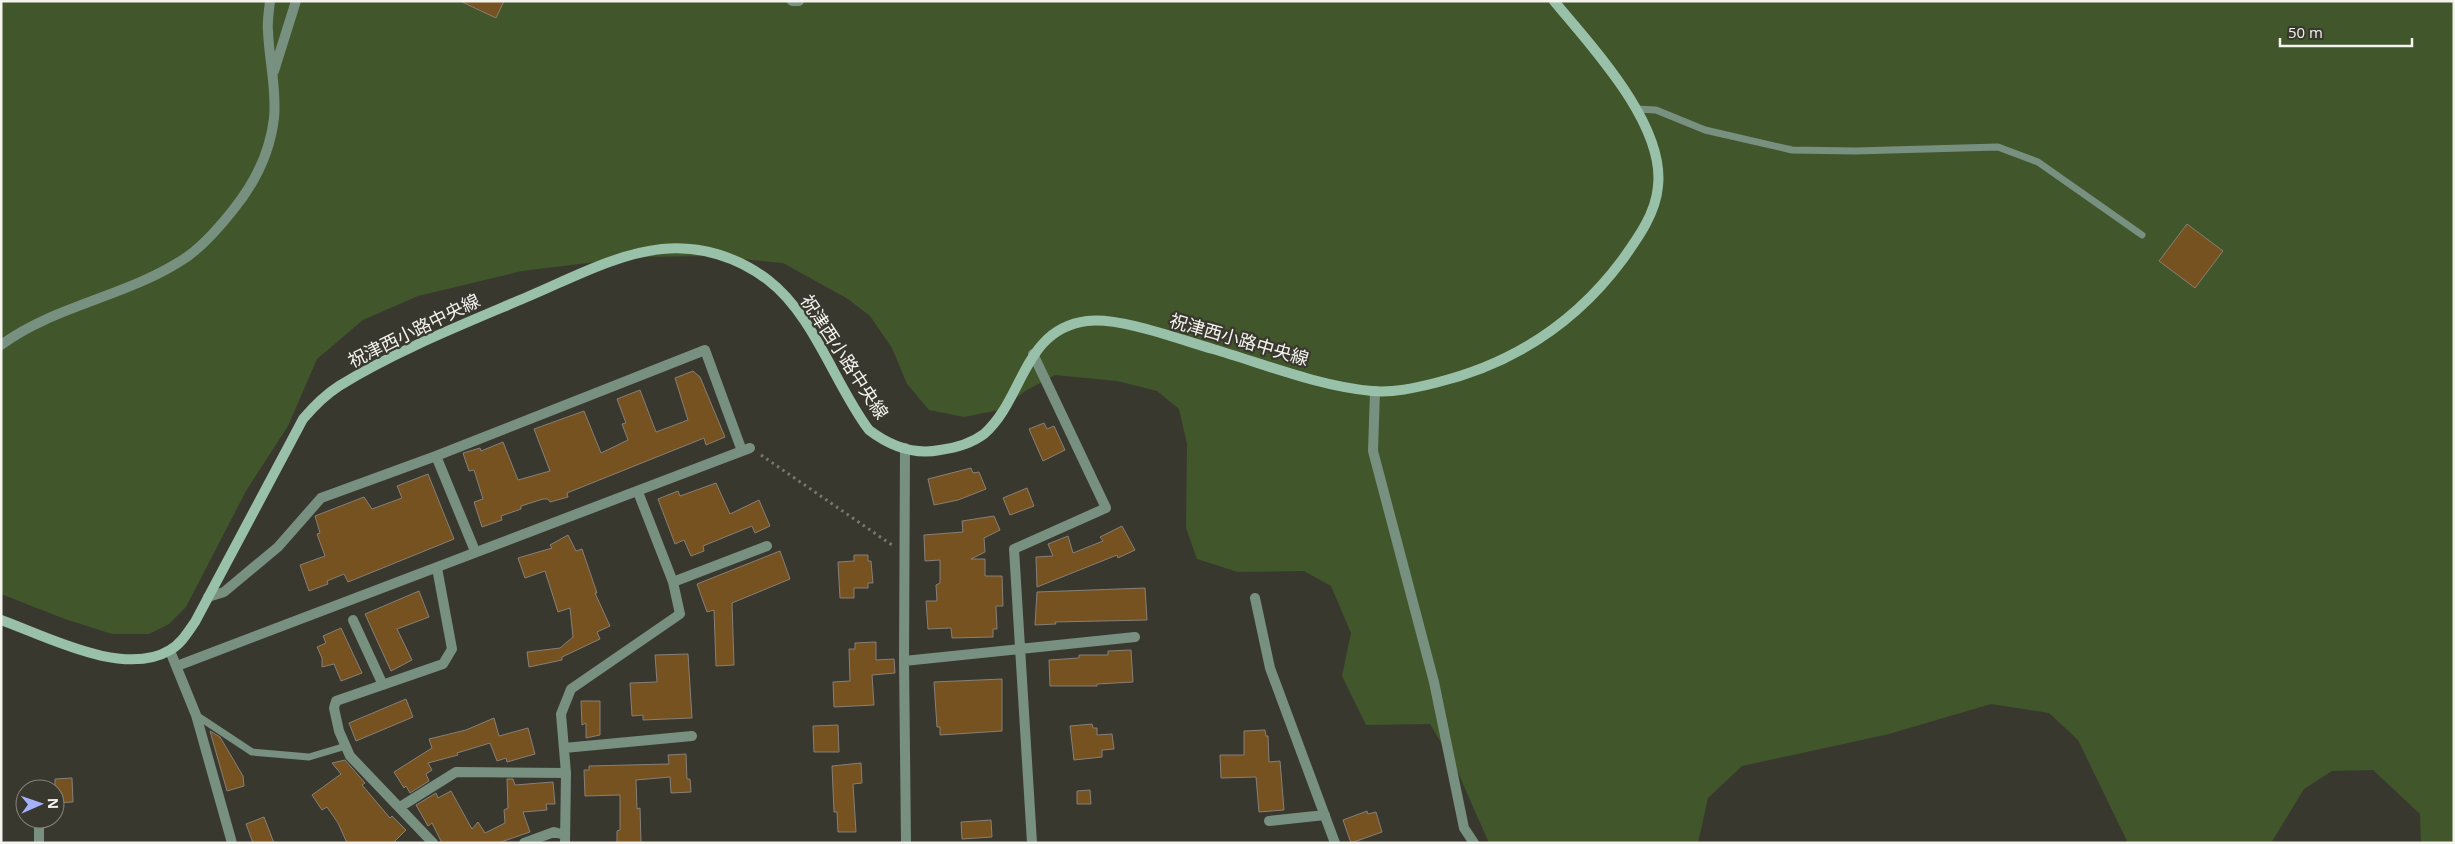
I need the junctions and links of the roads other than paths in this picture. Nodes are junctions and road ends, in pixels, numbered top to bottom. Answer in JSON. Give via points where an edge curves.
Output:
{"nodes":[{"id":1,"x":270,"y":1,"type":"edge"},
{"id":2,"x":296,"y":1,"type":"edge"},
{"id":3,"x":792,"y":1,"type":"edge"},
{"id":4,"x":800,"y":1,"type":"edge"},
{"id":5,"x":1554,"y":1,"type":"edge"},
{"id":6,"x":272,"y":77,"type":"junction"},
{"id":7,"x":1636,"y":109,"type":"junction"},
{"id":8,"x":2142,"y":235,"type":"dead end"},
{"id":9,"x":1,"y":345,"type":"edge"},
{"id":10,"x":1034,"y":354,"type":"junction"},
{"id":11,"x":1374,"y":391,"type":"junction"},
{"id":12,"x":905,"y":448,"type":"junction"},
{"id":13,"x":436,"y":456,"type":"junction"},
{"id":14,"x":638,"y":492,"type":"junction"},
{"id":15,"x":767,"y":546,"type":"dead end"},
{"id":16,"x":475,"y":551,"type":"junction"},
{"id":17,"x":437,"y":568,"type":"junction"},
{"id":18,"x":672,"y":582,"type":"junction"},
{"id":19,"x":208,"y":597,"type":"junction"},
{"id":20,"x":1254,"y":598,"type":"dead end"},
{"id":21,"x":1,"y":620,"type":"edge"},
{"id":22,"x":354,"y":620,"type":"dead end"},
{"id":23,"x":1135,"y":637,"type":"dead end"},
{"id":24,"x":170,"y":650,"type":"junction"},
{"id":25,"x":1021,"y":650,"type":"junction"},
{"id":26,"x":904,"y":661,"type":"junction"},
{"id":27,"x":177,"y":666,"type":"junction"},
{"id":28,"x":382,"y":685,"type":"junction"},
{"id":29,"x":196,"y":715,"type":"junction"},
{"id":30,"x":692,"y":736,"type":"dead end"},
{"id":31,"x":346,"y":746,"type":"junction"},
{"id":32,"x":564,"y":748,"type":"junction"},
{"id":33,"x":566,"y":773,"type":"junction"},
{"id":34,"x":400,"y":807,"type":"junction"},
{"id":35,"x":1325,"y":815,"type":"junction"},
{"id":36,"x":1269,"y":821,"type":"dead end"},
{"id":37,"x":39,"y":829,"type":"edge"},
{"id":38,"x":565,"y":839,"type":"edge"},
{"id":39,"x":39,"y":843,"type":"edge"},
{"id":40,"x":232,"y":843,"type":"edge"},
{"id":41,"x":433,"y":843,"type":"edge"},
{"id":42,"x":524,"y":843,"type":"edge"},
{"id":43,"x":906,"y":843,"type":"edge"},
{"id":44,"x":1032,"y":843,"type":"edge"},
{"id":45,"x":1335,"y":843,"type":"edge"},
{"id":46,"x":1474,"y":843,"type":"edge"}],
"edges":[{"from":1,"to":6,"type":"street","via":[[268,30]]},
{"from":2,"to":6,"type":"street"},
{"from":3,"to":4,"type":"street"},
{"from":5,"to":7,"type":"main road","name":"祝津西小路中央線","via":[[1605,64]]},
{"from":6,"to":9,"type":"street","via":[[274,117],[268,150],[242,199],[206,240],[180,262],[21,330]]},
{"from":7,"to":8,"type":"lane","via":[[1656,110],[1705,130],[1792,150],[1856,152],[1998,147],[2038,162]]},
{"from":7,"to":11,"type":"main road","name":"祝津西小路中央線","via":[[1653,142],[1659,165],[1658,188],[1642,233],[1592,295],[1561,324],[1501,362],[1421,387]]},
{"from":10,"to":11,"type":"main road","name":"祝津西小路中央線","via":[[1052,335],[1063,329],[1086,321],[1115,322],[1334,385]]},
{"from":10,"to":12,"type":"main road","name":"祝津西小路中央線","via":[[996,422],[981,436],[963,445],[926,453]]},
{"from":10,"to":25,"type":"street","via":[[1106,508],[1014,549]]},
{"from":11,"to":46,"type":"street","via":[[1373,451],[1434,682],[1464,828]]},
{"from":12,"to":19,"type":"main road","name":"祝津西小路中央線","via":[[880,438],[870,430],[793,304],[769,280],[716,253],[663,249],[636,254],[600,266],[417,346],[339,386],[320,400],[303,419]]},
{"from":12,"to":26,"type":"street"},
{"from":13,"to":14,"type":"street","via":[[705,350],[746,449]]},
{"from":13,"to":16,"type":"street"},
{"from":13,"to":19,"type":"street","via":[[321,498],[278,547],[224,592]]},
{"from":14,"to":16,"type":"street"},
{"from":14,"to":18,"type":"street"},
{"from":15,"to":18,"type":"street"},
{"from":16,"to":17,"type":"street"},
{"from":17,"to":27,"type":"street"},
{"from":17,"to":28,"type":"street","via":[[452,649],[443,664]]},
{"from":18,"to":32,"type":"street","via":[[680,614],[570,689],[561,714]]},
{"from":19,"to":24,"type":"main road","name":"祝津西小路中央線","via":[[183,639]]},
{"from":20,"to":35,"type":"street","via":[[1270,668]]},
{"from":21,"to":24,"type":"main road","name":"祝津西小路中央線","via":[[106,657],[130,660]]},
{"from":22,"to":28,"type":"street"},
{"from":23,"to":25,"type":"street"},
{"from":24,"to":27,"type":"street"},
{"from":25,"to":26,"type":"street"},
{"from":25,"to":44,"type":"street"},
{"from":26,"to":43,"type":"street"},
{"from":27,"to":29,"type":"street"},
{"from":28,"to":31,"type":"street","via":[[336,701],[334,708],[339,731]]},
{"from":29,"to":31,"type":"lane","via":[[252,752],[309,757]]},
{"from":29,"to":40,"type":"street"},
{"from":30,"to":32,"type":"street"},
{"from":31,"to":34,"type":"street","via":[[350,756]]},
{"from":32,"to":33,"type":"street"},
{"from":33,"to":34,"type":"street","via":[[456,772]]},
{"from":33,"to":38,"type":"street"},
{"from":34,"to":41,"type":"street"},
{"from":35,"to":36,"type":"street"},
{"from":35,"to":45,"type":"street"},
{"from":37,"to":39,"type":"street"},
{"from":38,"to":42,"type":"street","via":[[554,832]]}]}
